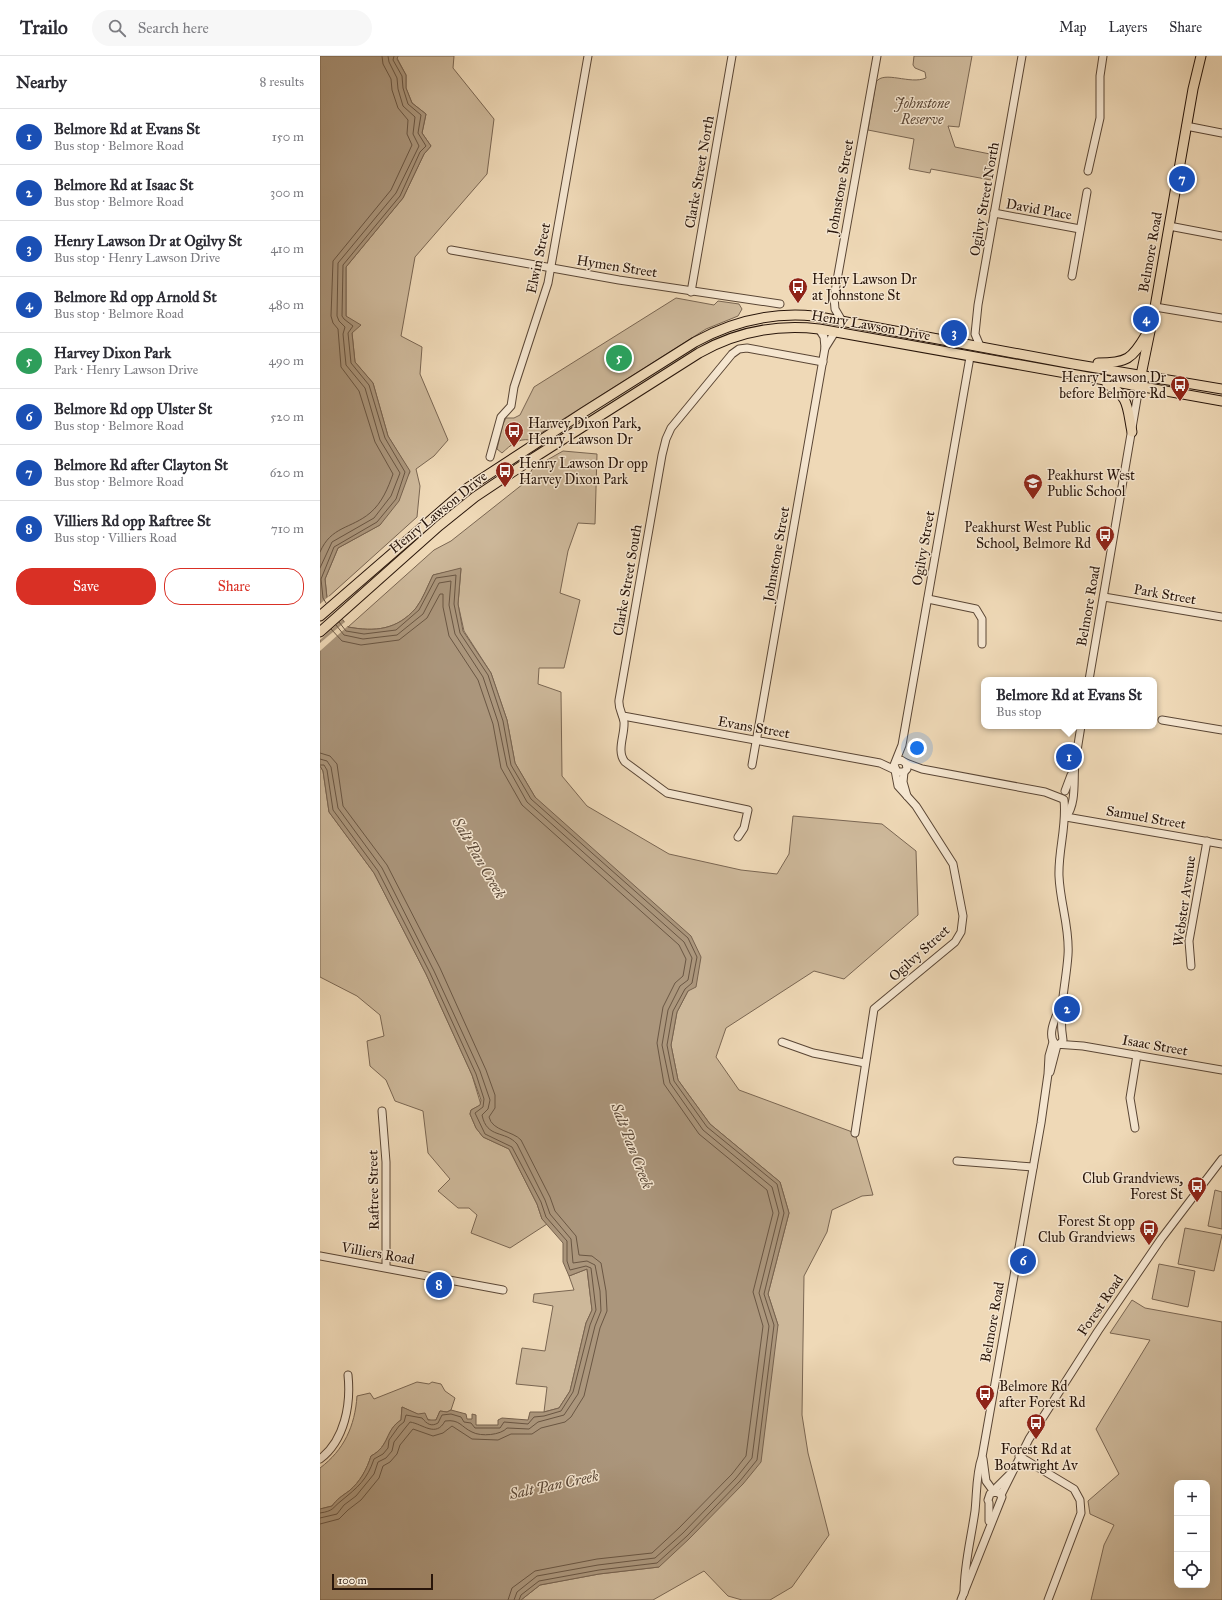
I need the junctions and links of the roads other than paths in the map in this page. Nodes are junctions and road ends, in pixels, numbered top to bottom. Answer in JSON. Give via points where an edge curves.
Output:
{"nodes":[{"id":1,"x":588,"y":56,"type":"edge"},
{"id":2,"x":732,"y":56,"type":"edge"},
{"id":3,"x":877,"y":56,"type":"edge"},
{"id":4,"x":1022,"y":56,"type":"edge"},
{"id":5,"x":1103,"y":56,"type":"edge"},
{"id":6,"x":1196,"y":56,"type":"edge"},
{"id":7,"x":1201,"y":56,"type":"edge"},
{"id":8,"x":1193,"y":89,"type":"junction"},
{"id":9,"x":1186,"y":126,"type":"junction"},
{"id":10,"x":1222,"y":133,"type":"edge"},
{"id":11,"x":1088,"y":171,"type":"dead end"},
{"id":12,"x":1086,"y":192,"type":"dead end"},
{"id":13,"x":994,"y":213,"type":"junction"},
{"id":14,"x":1169,"y":226,"type":"junction"},
{"id":15,"x":1080,"y":229,"type":"junction"},
{"id":16,"x":1222,"y":236,"type":"edge"},
{"id":17,"x":451,"y":250,"type":"dead end"},
{"id":18,"x":551,"y":268,"type":"junction"},
{"id":19,"x":1072,"y":276,"type":"dead end"},
{"id":20,"x":691,"y":292,"type":"junction"},
{"id":21,"x":780,"y":304,"type":"dead end"},
{"id":22,"x":1155,"y":307,"type":"junction"},
{"id":23,"x":1222,"y":318,"type":"edge"},
{"id":24,"x":842,"y":320,"type":"junction"},
{"id":25,"x":1151,"y":326,"type":"junction"},
{"id":26,"x":819,"y":329,"type":"junction"},
{"id":27,"x":835,"y":332,"type":"junction"},
{"id":28,"x":980,"y":346,"type":"junction"},
{"id":29,"x":826,"y":348,"type":"junction"},
{"id":30,"x":970,"y":357,"type":"junction"},
{"id":31,"x":823,"y":362,"type":"junction"},
{"id":32,"x":1073,"y":364,"type":"junction"},
{"id":33,"x":1140,"y":374,"type":"junction"},
{"id":34,"x":1102,"y":381,"type":"junction"},
{"id":35,"x":1139,"y":387,"type":"junction"},
{"id":36,"x":1222,"y":389,"type":"edge"},
{"id":37,"x":1222,"y":401,"type":"edge"},
{"id":38,"x":1132,"y":432,"type":"junction"},
{"id":39,"x":490,"y":457,"type":"dead end"},
{"id":40,"x":1104,"y":597,"type":"junction"},
{"id":41,"x":928,"y":599,"type":"junction"},
{"id":42,"x":320,"y":616,"type":"edge"},
{"id":43,"x":1222,"y":617,"type":"edge"},
{"id":44,"x":320,"y":632,"type":"edge"},
{"id":45,"x":982,"y":644,"type":"dead end"},
{"id":46,"x":1090,"y":677,"type":"edge"},
{"id":47,"x":623,"y":716,"type":"junction"},
{"id":48,"x":1162,"y":720,"type":"dead end"},
{"id":49,"x":1081,"y":729,"type":"edge"},
{"id":50,"x":1222,"y":730,"type":"edge"},
{"id":51,"x":757,"y":740,"type":"junction"},
{"id":52,"x":902,"y":745,"type":"junction"},
{"id":53,"x":897,"y":761,"type":"junction"},
{"id":54,"x":906,"y":762,"type":"junction"},
{"id":55,"x":880,"y":763,"type":"junction"},
{"id":56,"x":752,"y":765,"type":"dead end"},
{"id":57,"x":922,"y":769,"type":"junction"},
{"id":58,"x":895,"y":770,"type":"junction"},
{"id":59,"x":905,"y":772,"type":"junction"},
{"id":60,"x":907,"y":796,"type":"junction"},
{"id":61,"x":1067,"y":796,"type":"junction"},
{"id":62,"x":1066,"y":816,"type":"junction"},
{"id":63,"x":738,"y":837,"type":"dead end"},
{"id":64,"x":1207,"y":841,"type":"junction"},
{"id":65,"x":1222,"y":844,"type":"edge"},
{"id":66,"x":1191,"y":966,"type":"dead end"},
{"id":67,"x":1058,"y":1041,"type":"junction"},
{"id":68,"x":782,"y":1042,"type":"dead end"},
{"id":69,"x":1137,"y":1055,"type":"junction"},
{"id":70,"x":865,"y":1063,"type":"junction"},
{"id":71,"x":1222,"y":1070,"type":"edge"},
{"id":72,"x":382,"y":1111,"type":"dead end"},
{"id":73,"x":1135,"y":1128,"type":"dead end"},
{"id":74,"x":855,"y":1133,"type":"dead end"},
{"id":75,"x":1222,"y":1158,"type":"edge"},
{"id":76,"x":957,"y":1161,"type":"dead end"},
{"id":77,"x":1033,"y":1167,"type":"junction"},
{"id":78,"x":320,"y":1256,"type":"edge"},
{"id":79,"x":386,"y":1267,"type":"junction"},
{"id":80,"x":503,"y":1290,"type":"dead end"},
{"id":81,"x":348,"y":1375,"type":"dead end"},
{"id":82,"x":982,"y":1456,"type":"junction"},
{"id":83,"x":1019,"y":1456,"type":"junction"},
{"id":84,"x":320,"y":1459,"type":"edge"},
{"id":85,"x":997,"y":1493,"type":"junction"},
{"id":86,"x":977,"y":1494,"type":"junction"},
{"id":87,"x":988,"y":1502,"type":"junction"},
{"id":88,"x":997,"y":1506,"type":"junction"},
{"id":89,"x":988,"y":1531,"type":"junction"},
{"id":90,"x":962,"y":1597,"type":"edge"},
{"id":91,"x":1048,"y":1600,"type":"edge"}],
"edges":[{"from":1,"to":18,"type":"street","name":"Elwin Street"},
{"from":2,"to":20,"type":"street","name":"Clarke Street North"},
{"from":3,"to":24,"type":"street","name":"Johnstone Street","via":[[834,297],[835,309]]},
{"from":4,"to":13,"type":"street","name":"Ogilvy Street North"},
{"from":5,"to":11,"type":"street","via":[[1099,81],[1100,113]]},
{"from":6,"to":8,"type":"main road","name":"Belmore Road"},
{"from":7,"to":8,"type":"main road","name":"Belmore Road"},
{"from":8,"to":9,"type":"main road","name":"Belmore Road"},
{"from":9,"to":10,"type":"street"},
{"from":9,"to":14,"type":"main road","name":"Belmore Road"},
{"from":12,"to":15,"type":"street","name":"David Place"},
{"from":13,"to":15,"type":"street","name":"David Place"},
{"from":13,"to":28,"type":"street","name":"Ogilvy Street North","via":[[975,334]]},
{"from":14,"to":16,"type":"street"},
{"from":14,"to":22,"type":"main road","name":"Belmore Road"},
{"from":15,"to":19,"type":"street","name":"David Place"},
{"from":17,"to":18,"type":"street","name":"Hymen Street"},
{"from":18,"to":20,"type":"street","name":"Hymen Street"},
{"from":18,"to":39,"type":"street","name":"Elwin Street","via":[[512,393],[511,406],[501,417]]},
{"from":20,"to":21,"type":"street","name":"Hymen Street"},
{"from":22,"to":23,"type":"street"},
{"from":22,"to":25,"type":"main road","name":"Belmore Road"},
{"from":24,"to":28,"type":"main road","name":"Henry Lawson Drive"},
{"from":24,"to":42,"type":"main road","name":"Henry Lawson Drive","via":[[784,315],[753,319],[725,327],[695,342],[469,487]]},
{"from":25,"to":32,"type":"main road","via":[[1136,352],[1128,360],[1118,363]]},
{"from":25,"to":33,"type":"main road","name":"Belmore Road"},
{"from":26,"to":27,"type":"main road","name":"Henry Lawson Drive"},
{"from":26,"to":29,"type":"street"},
{"from":26,"to":44,"type":"main road","name":"Henry Lawson Drive","via":[[790,327],[744,334],[721,342],[661,377],[475,497]]},
{"from":27,"to":29,"type":"street","name":"Johnstone Street"},
{"from":27,"to":30,"type":"main road","name":"Henry Lawson Drive"},
{"from":28,"to":32,"type":"main road","name":"Henry Lawson Drive"},
{"from":29,"to":31,"type":"street","name":"Johnstone Street"},
{"from":30,"to":34,"type":"main road","name":"Henry Lawson Drive"},
{"from":30,"to":41,"type":"street","name":"Ogilvy Street"},
{"from":31,"to":47,"type":"street","name":"Clarke Street South","via":[[754,349],[739,349],[732,354],[668,433],[619,700],[619,709]]},
{"from":31,"to":51,"type":"street","name":"Johnstone Street"},
{"from":32,"to":33,"type":"main road","name":"Henry Lawson Drive"},
{"from":33,"to":35,"type":"main road","name":"Belmore Road"},
{"from":33,"to":36,"type":"main road","name":"Henry Lawson Drive"},
{"from":34,"to":35,"type":"main road","name":"Henry Lawson Drive"},
{"from":34,"to":38,"type":"main road","via":[[1124,396],[1129,409]]},
{"from":35,"to":37,"type":"main road","name":"Henry Lawson Drive"},
{"from":35,"to":38,"type":"street","name":"Belmore Road"},
{"from":38,"to":40,"type":"street","name":"Belmore Road"},
{"from":40,"to":43,"type":"street","name":"Park Street"},
{"from":40,"to":46,"type":"street","name":"Belmore Road"},
{"from":41,"to":45,"type":"street","via":[[976,609],[982,619]]},
{"from":41,"to":52,"type":"street","name":"Ogilvy Street"},
{"from":47,"to":51,"type":"street","name":"Evans Street"},
{"from":47,"to":63,"type":"street","name":"Clarke Street South","via":[[621,752],[625,762],[666,793],[748,810],[744,828]]},
{"from":48,"to":50,"type":"street"},
{"from":49,"to":61,"type":"street","name":"Belmore Road"},
{"from":51,"to":55,"type":"street","name":"Evans Street"},
{"from":51,"to":56,"type":"street","name":"Johnstone Street"},
{"from":52,"to":53,"type":"street","name":"Ogilvy Street"},
{"from":52,"to":54,"type":"street","name":"Ogilvy Street"},
{"from":53,"to":54,"type":"street"},
{"from":53,"to":55,"type":"street","name":"Evans Street"},
{"from":53,"to":58,"type":"street"},
{"from":54,"to":57,"type":"street"},
{"from":54,"to":59,"type":"street","via":[[908,766]]},
{"from":55,"to":58,"type":"street","name":"Evans Street"},
{"from":57,"to":59,"type":"street"},
{"from":57,"to":61,"type":"street"},
{"from":58,"to":59,"type":"street","via":[[898,773]]},
{"from":58,"to":60,"type":"street","name":"Ogilvy Street","via":[[898,786]]},
{"from":59,"to":60,"type":"street","name":"Ogilvy Street","via":[[903,782]]},
{"from":60,"to":70,"type":"street","name":"Ogilvy Street","via":[[953,864],[960,895],[962,927],[959,937],[949,947],[874,1009]]},
{"from":61,"to":62,"type":"street","name":"Belmore Road","via":[[1069,812]]},
{"from":62,"to":64,"type":"street","name":"Samuel Street"},
{"from":62,"to":67,"type":"street","name":"Belmore Road","via":[[1059,870],[1068,954]]},
{"from":64,"to":65,"type":"street","name":"Samuel Street"},
{"from":64,"to":66,"type":"street","name":"Webster Avenue","via":[[1190,941]]},
{"from":67,"to":69,"type":"street","name":"Isaac Street"},
{"from":67,"to":77,"type":"street","name":"Belmore Road","via":[[1052,1068],[1048,1074]]},
{"from":68,"to":70,"type":"street","via":[[812,1053]]},
{"from":69,"to":71,"type":"street","name":"Isaac Street"},
{"from":69,"to":73,"type":"street","via":[[1130,1098]]},
{"from":70,"to":74,"type":"street","name":"Ogilvy Street"},
{"from":72,"to":79,"type":"street","name":"Raftree Street","via":[[387,1168]]},
{"from":75,"to":83,"type":"street","name":"Forest Road","via":[[1122,1295]]},
{"from":76,"to":77,"type":"street"},
{"from":77,"to":82,"type":"street","name":"Belmore Road"},
{"from":78,"to":79,"type":"street","name":"Villiers Road"},
{"from":79,"to":80,"type":"street","name":"Villiers Road"},
{"from":81,"to":84,"type":"street","via":[[349,1394],[343,1428],[330,1450]]},
{"from":82,"to":85,"type":"street","name":"Belmore Road","via":[[986,1480]]},
{"from":82,"to":86,"type":"street","name":"Belmore Road"},
{"from":83,"to":85,"type":"street","name":"Forest Road","via":[[1011,1474]]},
{"from":83,"to":91,"type":"street","via":[[1074,1489],[1080,1500],[1081,1513]]},
{"from":85,"to":87,"type":"street","via":[[990,1494]]},
{"from":85,"to":88,"type":"street","via":[[1002,1501]]},
{"from":86,"to":87,"type":"street","via":[[983,1495]]},
{"from":86,"to":90,"type":"street","name":"Belmore Road"},
{"from":87,"to":88,"type":"street"},
{"from":87,"to":89,"type":"street"},
{"from":88,"to":89,"type":"street"},
{"from":89,"to":90,"type":"street"}]}
